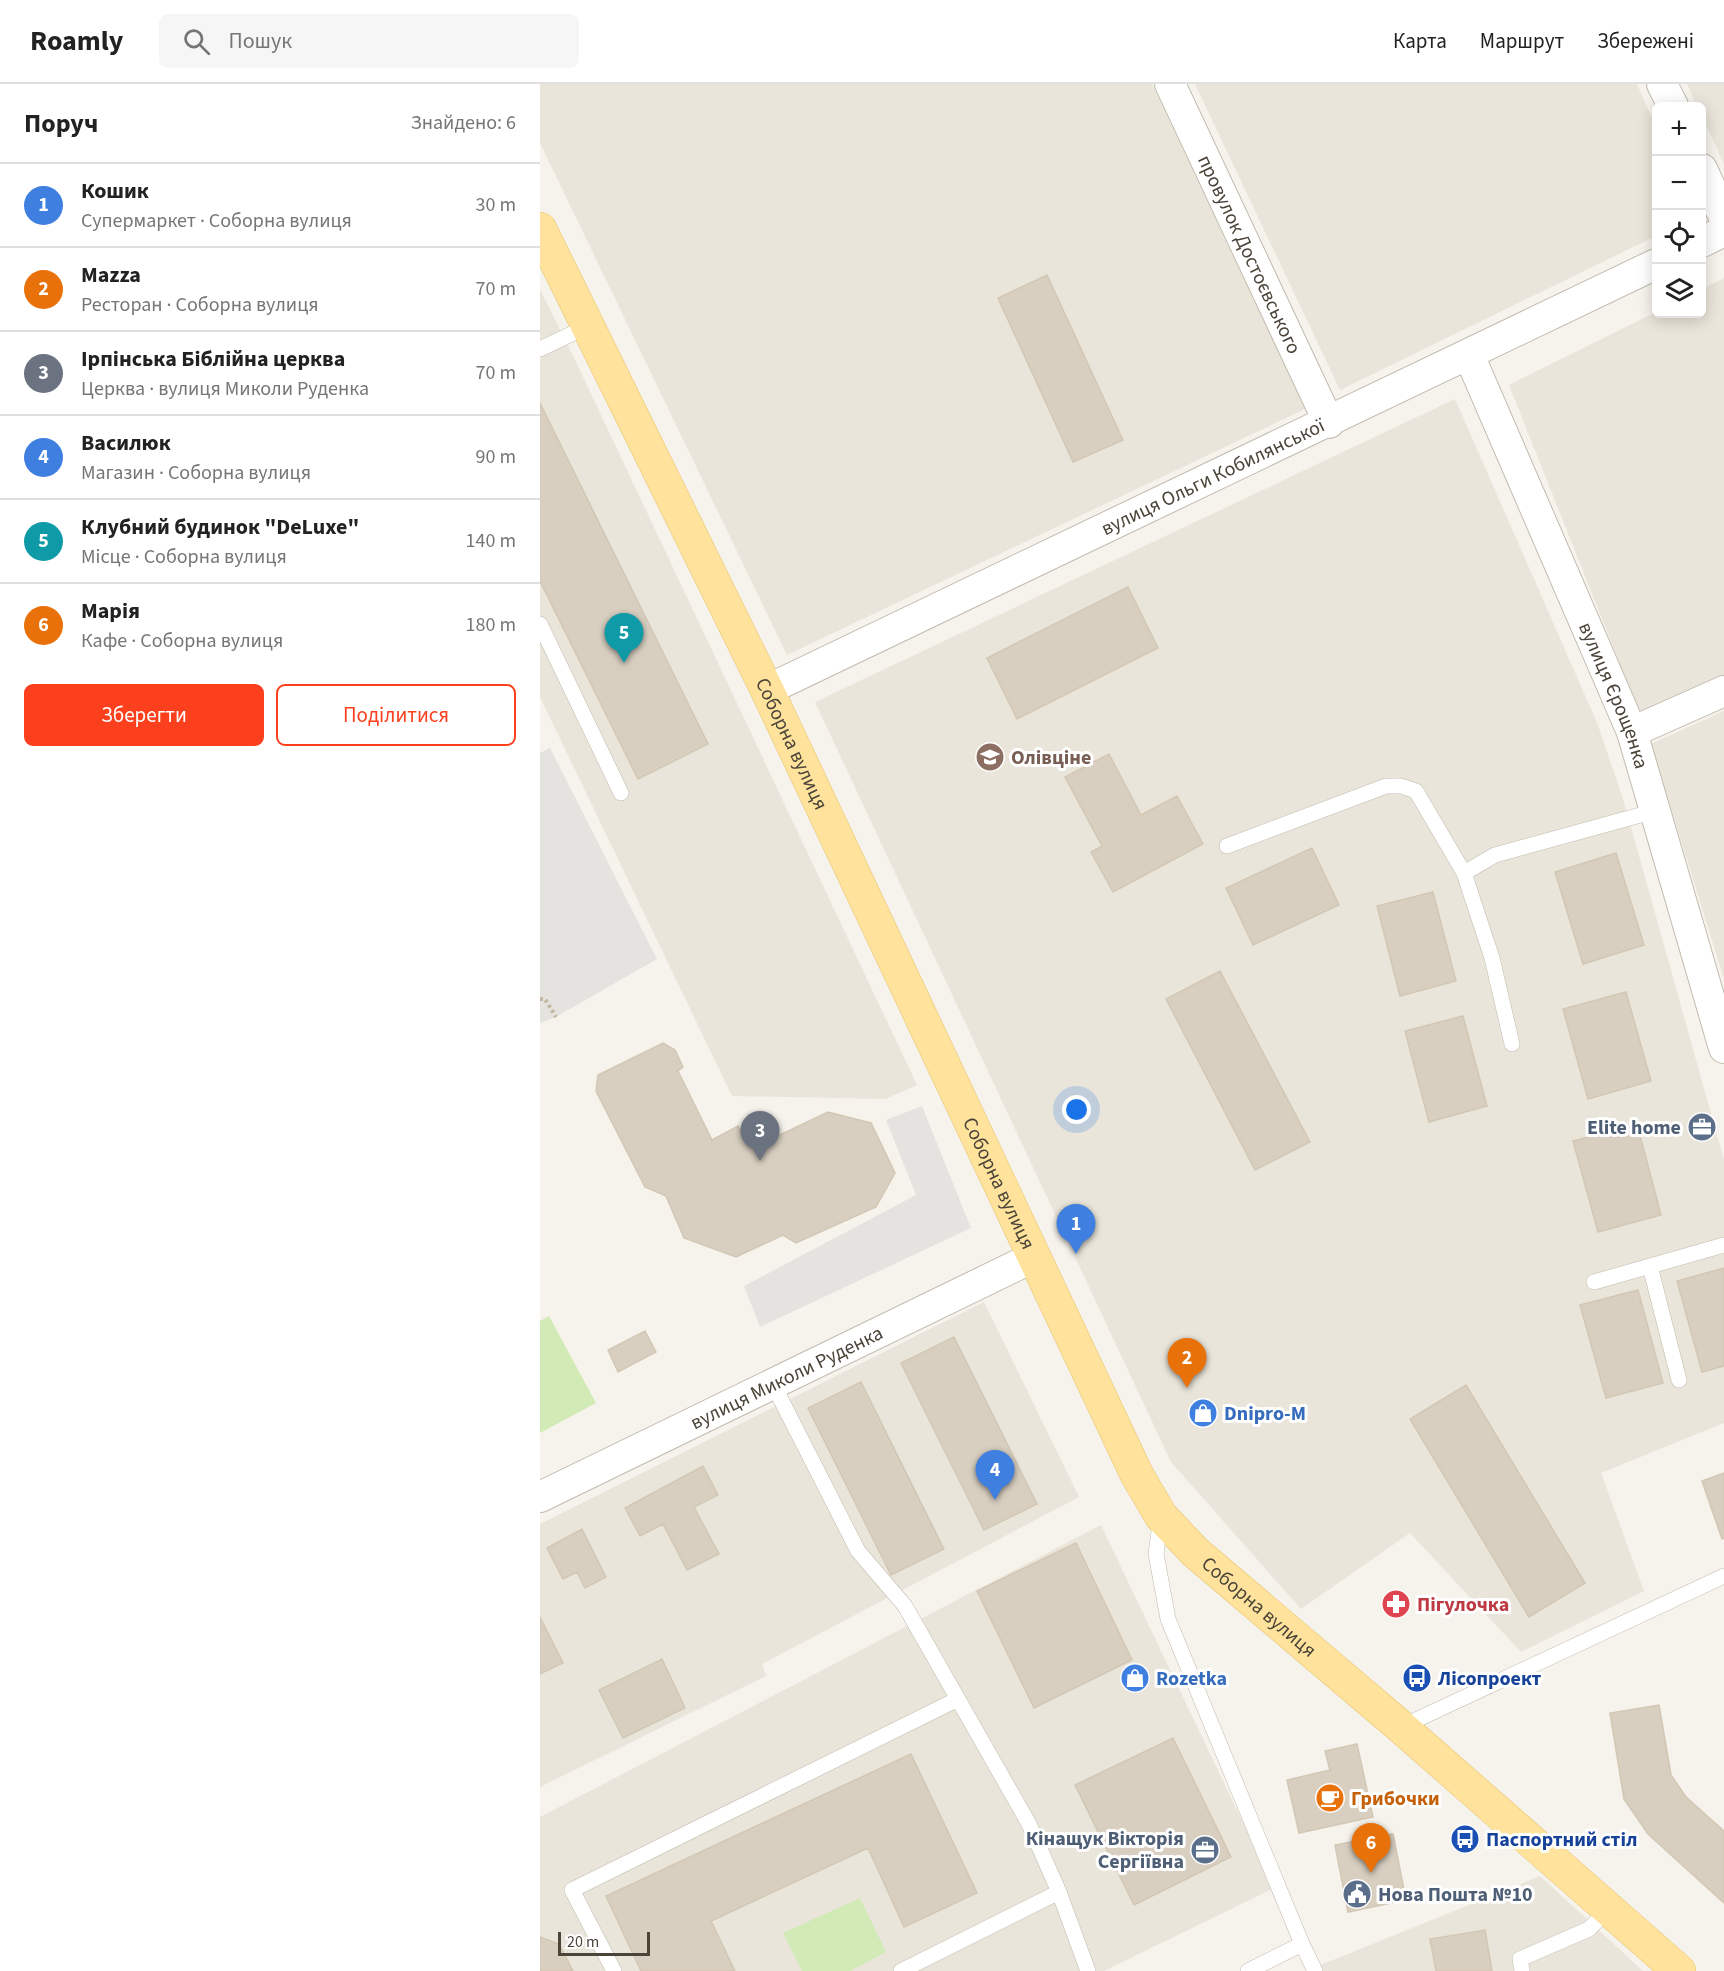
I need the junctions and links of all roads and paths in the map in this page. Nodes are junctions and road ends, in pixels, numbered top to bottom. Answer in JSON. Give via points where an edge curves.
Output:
{"nodes":[{"id":1,"x":1170,"y":84,"type":"edge"},
{"id":2,"x":1662,"y":84,"type":"edge"},
{"id":3,"x":1671,"y":102,"type":"edge"},
{"id":4,"x":1706,"y":179,"type":"edge"},
{"id":5,"x":1724,"y":217,"type":"edge"},
{"id":6,"x":540,"y":228,"type":"edge"},
{"id":7,"x":1724,"y":231,"type":"edge"},
{"id":8,"x":1706,"y":240,"type":"edge"},
{"id":9,"x":1652,"y":266,"type":"edge"},
{"id":10,"x":588,"y":326,"type":"junction"},
{"id":11,"x":540,"y":349,"type":"edge"},
{"id":12,"x":1469,"y":355,"type":"junction"},
{"id":13,"x":1329,"y":423,"type":"junction"},
{"id":14,"x":540,"y":624,"type":"edge"},
{"id":15,"x":766,"y":690,"type":"junction"},
{"id":16,"x":1724,"y":691,"type":"edge"},
{"id":17,"x":1632,"y":732,"type":"junction"},
{"id":18,"x":621,"y":793,"type":"dead end"},
{"id":19,"x":1655,"y":811,"type":"junction"},
{"id":20,"x":1227,"y":846,"type":"dead end"},
{"id":21,"x":1464,"y":873,"type":"junction"},
{"id":22,"x":540,"y":999,"type":"edge"},
{"id":23,"x":556,"y":1017,"type":"dead end"},
{"id":24,"x":1512,"y":1044,"type":"dead end"},
{"id":25,"x":1724,"y":1048,"type":"edge"},
{"id":26,"x":1724,"y":1245,"type":"edge"},
{"id":27,"x":1034,"y":1257,"type":"junction"},
{"id":28,"x":1650,"y":1266,"type":"junction"},
{"id":29,"x":1594,"y":1281,"type":"dead end"},
{"id":30,"x":1679,"y":1380,"type":"dead end"},
{"id":31,"x":773,"y":1384,"type":"junction"},
{"id":32,"x":540,"y":1497,"type":"edge"},
{"id":33,"x":1161,"y":1516,"type":"junction"},
{"id":34,"x":1724,"y":1576,"type":"edge"},
{"id":35,"x":958,"y":1699,"type":"junction"},
{"id":36,"x":1401,"y":1727,"type":"junction"},
{"id":37,"x":1059,"y":1892,"type":"junction"},
{"id":38,"x":1608,"y":1909,"type":"junction"},
{"id":39,"x":1302,"y":1944,"type":"junction"},
{"id":40,"x":614,"y":1971,"type":"edge"},
{"id":41,"x":901,"y":1971,"type":"edge"},
{"id":42,"x":1088,"y":1971,"type":"edge"},
{"id":43,"x":1248,"y":1971,"type":"edge"},
{"id":44,"x":1315,"y":1971,"type":"edge"},
{"id":45,"x":1522,"y":1971,"type":"edge"},
{"id":46,"x":1678,"y":1971,"type":"edge"}],
"edges":[{"from":1,"to":13,"type":"street","name":"провулок Достоєвського"},
{"from":2,"to":3,"type":"street"},
{"from":4,"to":5,"type":"street"},
{"from":6,"to":10,"type":"main road","name":"Соборна вулиця"},
{"from":7,"to":8,"type":"street"},
{"from":9,"to":12,"type":"street","name":"вулиця Ольги Кобилянської"},
{"from":10,"to":11,"type":"lane"},
{"from":10,"to":15,"type":"main road","name":"Соборна вулиця"},
{"from":12,"to":13,"type":"street","name":"вулиця Ольги Кобилянської"},
{"from":12,"to":17,"type":"street","name":"вулиця Єрощенка"},
{"from":13,"to":15,"type":"street","name":"вулиця Ольги Кобилянської"},
{"from":14,"to":18,"type":"lane"},
{"from":15,"to":27,"type":"main road","name":"Соборна вулиця"},
{"from":16,"to":17,"type":"street"},
{"from":17,"to":19,"type":"street","name":"вулиця Єрощенка"},
{"from":19,"to":21,"type":"lane","via":[[1495,855]]},
{"from":19,"to":25,"type":"street","name":"вулиця Єрощенка"},
{"from":20,"to":21,"type":"lane","via":[[1386,786],[1401,786],[1416,791]]},
{"from":21,"to":24,"type":"lane","via":[[1492,958]]},
{"from":22,"to":23,"type":"path","via":[[545,999]]},
{"from":26,"to":28,"type":"lane"},
{"from":27,"to":31,"type":"street","name":"вулиця Миколи Руденка"},
{"from":27,"to":33,"type":"main road","name":"Соборна вулиця","via":[[1137,1475]]},
{"from":28,"to":29,"type":"lane"},
{"from":28,"to":30,"type":"lane"},
{"from":31,"to":32,"type":"street","name":"вулиця Миколи Руденка"},
{"from":31,"to":35,"type":"lane","via":[[858,1551],[905,1606]]},
{"from":33,"to":36,"type":"main road","name":"Соборна вулиця","via":[[1195,1552]]},
{"from":33,"to":39,"type":"lane","via":[[1156,1554],[1168,1619]]},
{"from":34,"to":36,"type":"lane"},
{"from":35,"to":37,"type":"lane","via":[[1029,1824]]},
{"from":35,"to":40,"type":"lane","via":[[572,1890]]},
{"from":36,"to":38,"type":"main road","name":"Соборна вулиця"},
{"from":37,"to":41,"type":"lane"},
{"from":37,"to":42,"type":"lane"},
{"from":38,"to":45,"type":"lane","via":[[1588,1929],[1520,1959]]},
{"from":38,"to":46,"type":"main road","name":"Соборна вулиця"},
{"from":39,"to":43,"type":"lane"},
{"from":39,"to":44,"type":"lane"}]}
